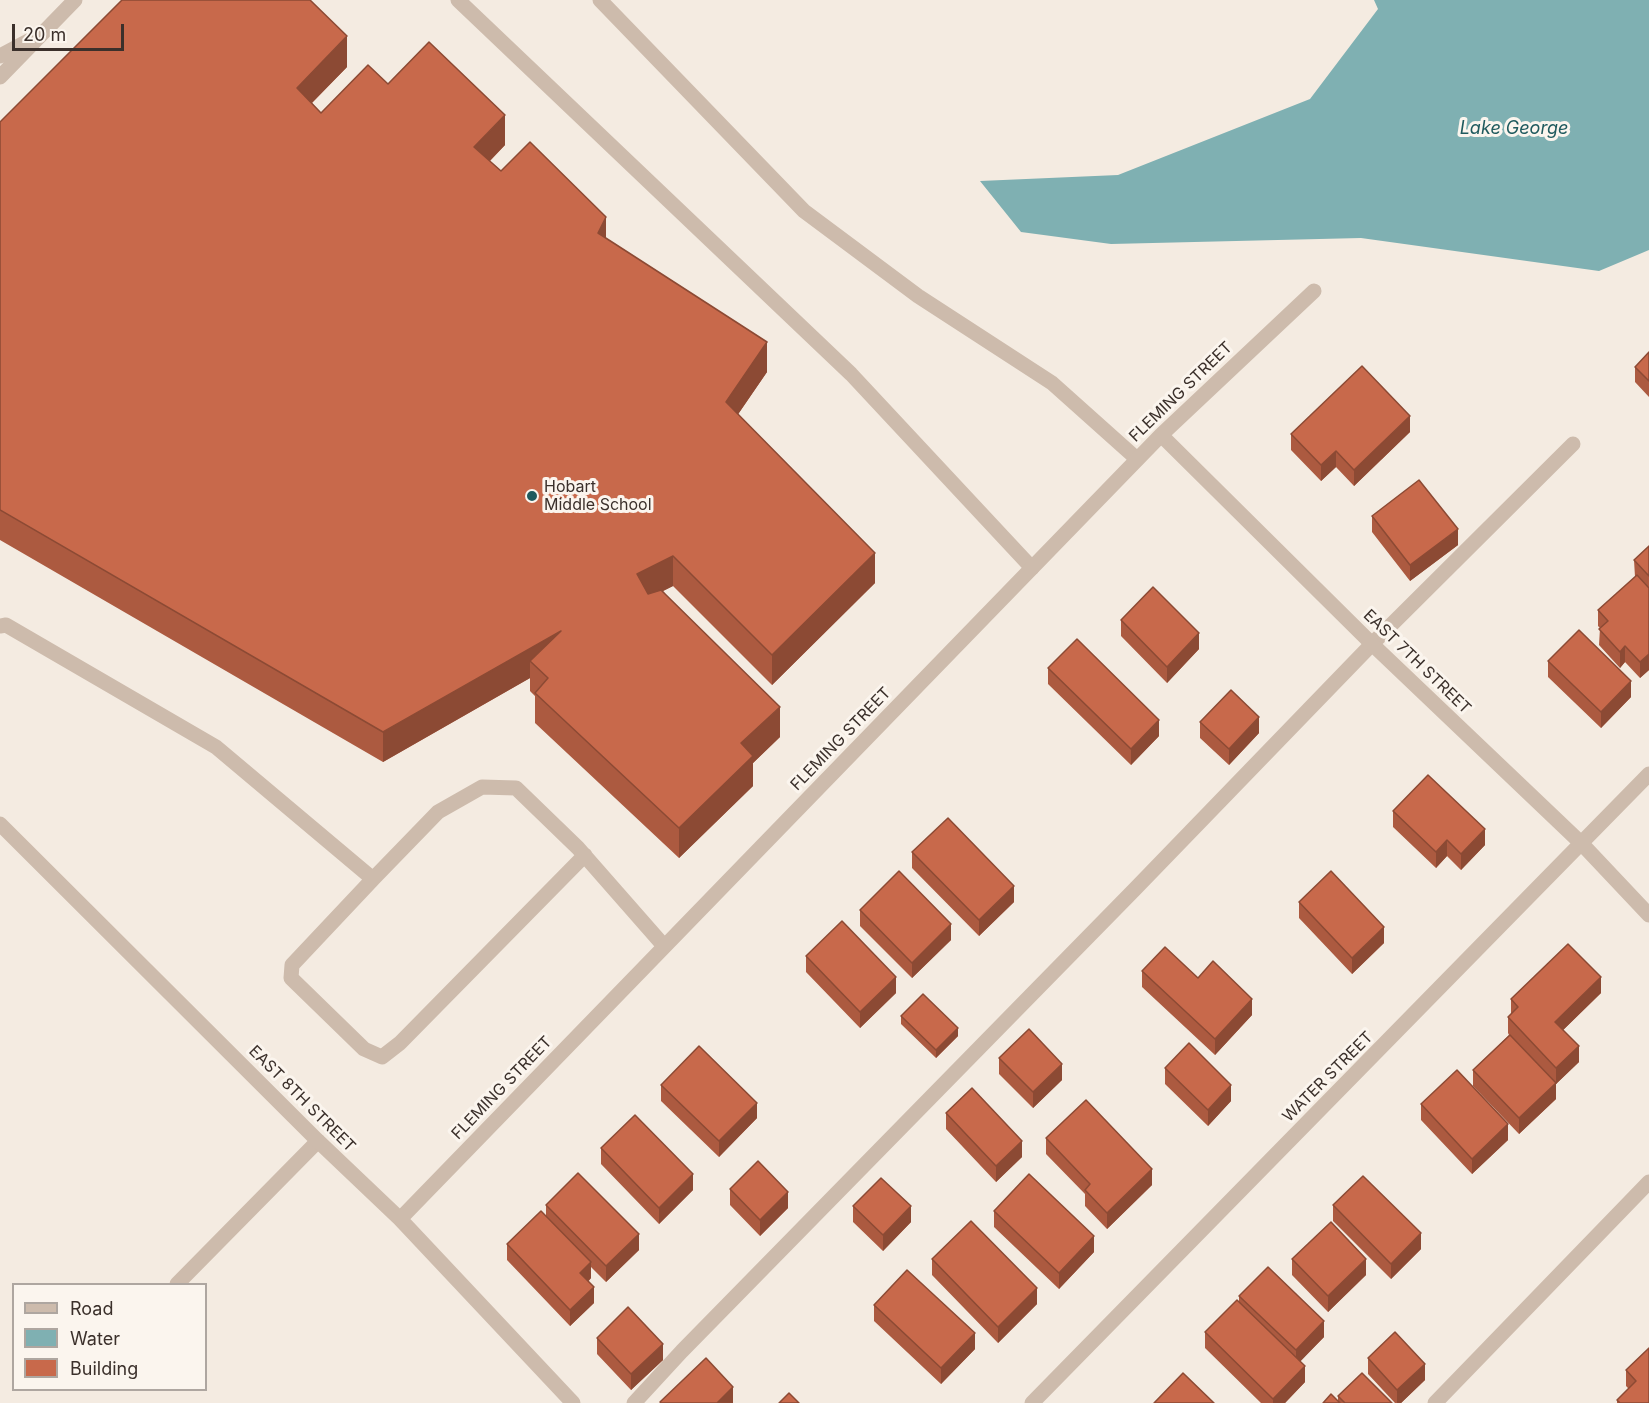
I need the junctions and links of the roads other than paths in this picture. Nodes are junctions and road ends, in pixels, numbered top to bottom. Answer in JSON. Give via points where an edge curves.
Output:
{"nodes":[{"id":1,"x":75,"y":0,"type":"edge"},
{"id":2,"x":458,"y":0,"type":"edge"},
{"id":3,"x":600,"y":0,"type":"edge"},
{"id":4,"x":42,"y":34,"type":"junction"},
{"id":5,"x":0,"y":56,"type":"edge"},
{"id":6,"x":0,"y":77,"type":"edge"},
{"id":7,"x":1314,"y":291,"type":"dead end"},
{"id":8,"x":1161,"y":435,"type":"junction"},
{"id":9,"x":1573,"y":444,"type":"dead end"},
{"id":10,"x":1137,"y":459,"type":"junction"},
{"id":11,"x":1032,"y":568,"type":"junction"},
{"id":12,"x":0,"y":626,"type":"edge"},
{"id":13,"x":1372,"y":644,"type":"junction"},
{"id":14,"x":1649,"y":774,"type":"edge"},
{"id":15,"x":0,"y":824,"type":"edge"},
{"id":16,"x":1582,"y":844,"type":"junction"},
{"id":17,"x":585,"y":855,"type":"junction"},
{"id":18,"x":373,"y":879,"type":"junction"},
{"id":19,"x":1649,"y":915,"type":"edge"},
{"id":20,"x":664,"y":946,"type":"junction"},
{"id":21,"x":318,"y":1141,"type":"junction"},
{"id":22,"x":1649,"y":1182,"type":"edge"},
{"id":23,"x":400,"y":1219,"type":"junction"},
{"id":24,"x":178,"y":1283,"type":"edge"},
{"id":25,"x":573,"y":1403,"type":"edge"},
{"id":26,"x":634,"y":1403,"type":"edge"},
{"id":27,"x":1032,"y":1403,"type":"edge"},
{"id":28,"x":1434,"y":1403,"type":"edge"}],
"edges":[{"from":1,"to":4,"type":"street"},
{"from":2,"to":11,"type":"street","via":[[851,374]]},
{"from":3,"to":10,"type":"street","via":[[804,211],[918,296],[1052,383]]},
{"from":4,"to":5,"type":"street"},
{"from":4,"to":6,"type":"street"},
{"from":7,"to":8,"type":"street","name":"FLEMING STREET"},
{"from":8,"to":10,"type":"street","name":"FLEMING STREET"},
{"from":8,"to":13,"type":"street","name":"EAST 7TH STREET"},
{"from":9,"to":13,"type":"street"},
{"from":10,"to":11,"type":"street","name":"FLEMING STREET"},
{"from":11,"to":20,"type":"street","name":"FLEMING STREET"},
{"from":12,"to":18,"type":"street","via":[[6,625],[216,747]]},
{"from":13,"to":16,"type":"street","name":"EAST 7TH STREET"},
{"from":13,"to":26,"type":"street"},
{"from":14,"to":16,"type":"street","name":"WATER STREET"},
{"from":15,"to":21,"type":"street","name":"EAST 8TH STREET"},
{"from":16,"to":19,"type":"street","name":"EAST 7TH STREET"},
{"from":16,"to":27,"type":"street","name":"WATER STREET"},
{"from":17,"to":18,"type":"street","via":[[516,788],[482,787],[438,812]]},
{"from":17,"to":18,"type":"street","via":[[400,1044],[382,1057],[364,1049],[291,978],[292,965]]},
{"from":17,"to":20,"type":"street"},
{"from":20,"to":23,"type":"street","name":"FLEMING STREET"},
{"from":21,"to":23,"type":"street","name":"EAST 8TH STREET"},
{"from":21,"to":24,"type":"street"},
{"from":22,"to":28,"type":"street"},
{"from":23,"to":25,"type":"street","name":"EAST 8TH STREET"}]}
